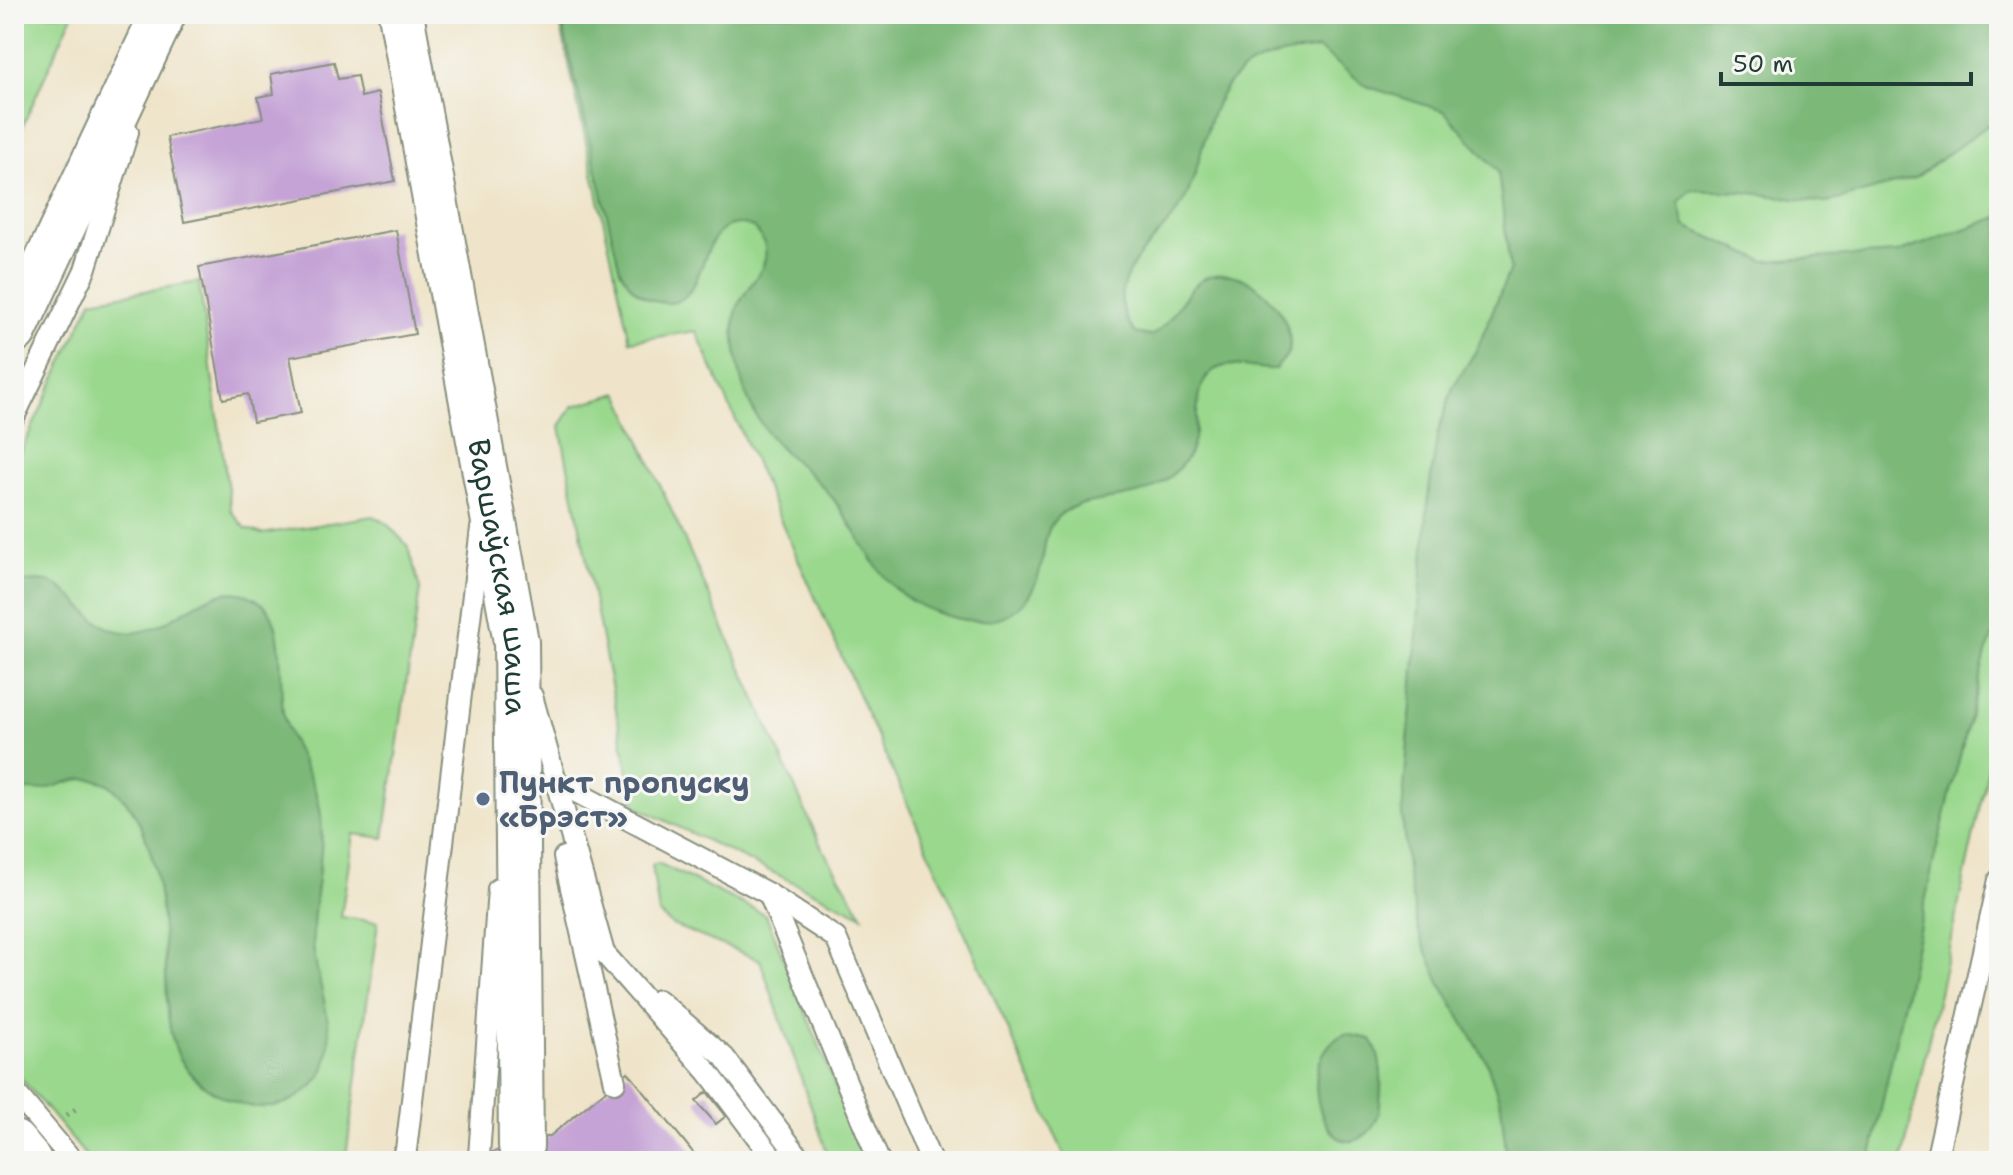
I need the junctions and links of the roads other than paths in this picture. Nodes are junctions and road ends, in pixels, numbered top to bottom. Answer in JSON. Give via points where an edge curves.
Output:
{"nodes":[{"id":1,"x":164,"y":14,"type":"edge"},
{"id":2,"x":401,"y":14,"type":"edge"},
{"id":3,"x":14,"y":331,"type":"edge"},
{"id":4,"x":14,"y":417,"type":"edge"},
{"id":5,"x":486,"y":479,"type":"junction"},
{"id":6,"x":516,"y":642,"type":"junction"},
{"id":7,"x":557,"y":782,"type":"junction"},
{"id":8,"x":1999,"y":880,"type":"edge"},
{"id":9,"x":769,"y":894,"type":"junction"},
{"id":10,"x":604,"y":953,"type":"junction"},
{"id":11,"x":615,"y":1082,"type":"dead end"},
{"id":12,"x":14,"y":1091,"type":"edge"},
{"id":13,"x":14,"y":1143,"type":"edge"},
{"id":14,"x":521,"y":1146,"type":"dead end"},
{"id":15,"x":479,"y":1156,"type":"dead end"},
{"id":16,"x":29,"y":1161,"type":"edge"},
{"id":17,"x":73,"y":1161,"type":"edge"},
{"id":18,"x":399,"y":1161,"type":"edge"},
{"id":19,"x":775,"y":1161,"type":"edge"},
{"id":20,"x":802,"y":1161,"type":"edge"},
{"id":21,"x":879,"y":1161,"type":"edge"},
{"id":22,"x":931,"y":1161,"type":"edge"},
{"id":23,"x":1936,"y":1161,"type":"edge"}],
"edges":[{"from":1,"to":3,"type":"highway"},
{"from":1,"to":4,"type":"lane","via":[[85,270]]},
{"from":2,"to":5,"type":"highway","name":"Варшаўская шаша"},
{"from":5,"to":6,"type":"highway","name":"Варшаўская шаша"},
{"from":5,"to":18,"type":"lane","via":[[406,1150]]},
{"from":6,"to":7,"type":"lane"},
{"from":6,"to":11,"type":"lane"},
{"from":6,"to":14,"type":"highway","name":"Варшаўская шаша"},
{"from":6,"to":15,"type":"lane"},
{"from":7,"to":9,"type":"lane"},
{"from":7,"to":10,"type":"lane"},
{"from":8,"to":23,"type":"lane"},
{"from":9,"to":21,"type":"lane"},
{"from":9,"to":22,"type":"lane","via":[[836,938]]},
{"from":10,"to":19,"type":"lane","via":[[708,1072]]},
{"from":10,"to":20,"type":"lane","via":[[724,1057]]},
{"from":12,"to":17,"type":"lane"},
{"from":13,"to":16,"type":"highway"}]}
